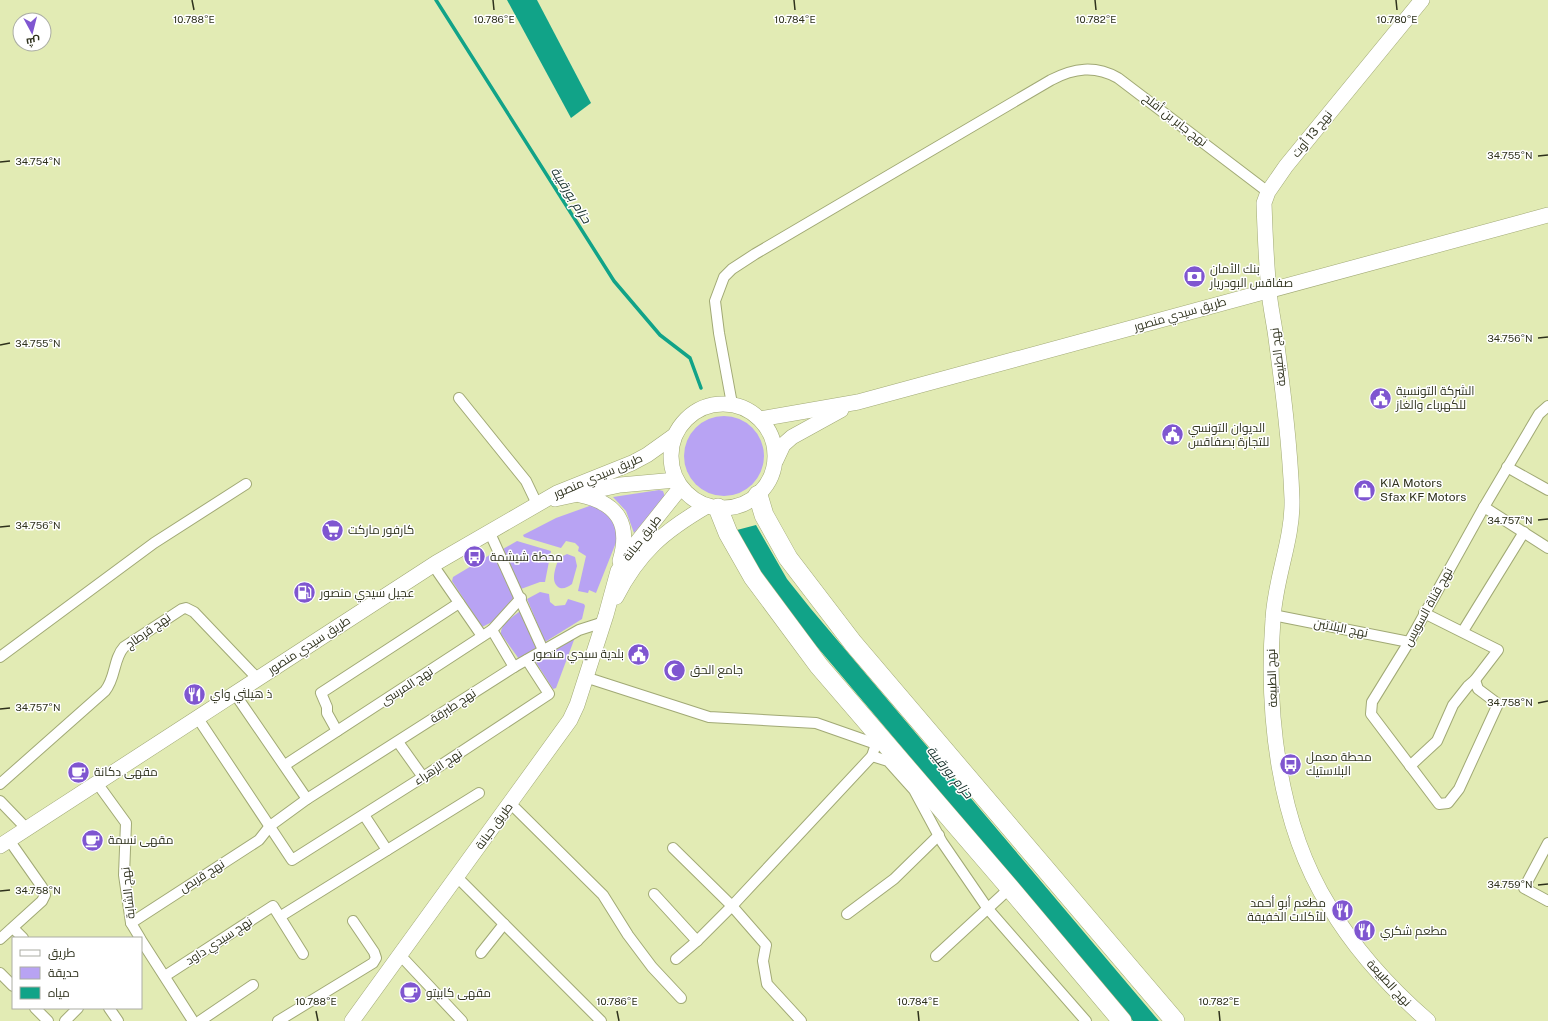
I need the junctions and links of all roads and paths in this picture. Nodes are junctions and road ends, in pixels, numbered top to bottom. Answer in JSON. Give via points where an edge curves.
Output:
{"nodes":[{"id":1,"x":1422,"y":0,"type":"edge"},
{"id":2,"x":1268,"y":192,"type":"junction"},
{"id":3,"x":1548,"y":215,"type":"edge"},
{"id":4,"x":1269,"y":291,"type":"junction"},
{"id":5,"x":459,"y":398,"type":"dead end"},
{"id":6,"x":858,"y":402,"type":"junction"},
{"id":7,"x":732,"y":404,"type":"junction"},
{"id":8,"x":1548,"y":406,"type":"edge"},
{"id":9,"x":1544,"y":416,"type":"edge"},
{"id":10,"x":760,"y":419,"type":"junction"},
{"id":11,"x":675,"y":435,"type":"junction"},
{"id":12,"x":776,"y":460,"type":"junction"},
{"id":13,"x":1507,"y":467,"type":"junction"},
{"id":14,"x":679,"y":483,"type":"junction"},
{"id":15,"x":246,"y":484,"type":"dead end"},
{"id":16,"x":1548,"y":490,"type":"edge"},
{"id":17,"x":579,"y":495,"type":"junction"},
{"id":18,"x":758,"y":495,"type":"junction"},
{"id":19,"x":539,"y":503,"type":"junction"},
{"id":20,"x":712,"y":507,"type":"junction"},
{"id":21,"x":1484,"y":507,"type":"junction"},
{"id":22,"x":489,"y":531,"type":"junction"},
{"id":23,"x":1524,"y":532,"type":"junction"},
{"id":24,"x":1548,"y":548,"type":"edge"},
{"id":25,"x":433,"y":565,"type":"junction"},
{"id":26,"x":618,"y":571,"type":"junction"},
{"id":27,"x":520,"y":598,"type":"junction"},
{"id":28,"x":459,"y":602,"type":"junction"},
{"id":29,"x":1424,"y":613,"type":"junction"},
{"id":30,"x":1273,"y":615,"type":"junction"},
{"id":31,"x":605,"y":619,"type":"junction"},
{"id":32,"x":492,"y":630,"type":"junction"},
{"id":33,"x":1463,"y":631,"type":"junction"},
{"id":34,"x":482,"y":636,"type":"junction"},
{"id":35,"x":1409,"y":642,"type":"junction"},
{"id":36,"x":544,"y":650,"type":"junction"},
{"id":37,"x":0,"y":657,"type":"edge"},
{"id":38,"x":527,"y":660,"type":"junction"},
{"id":39,"x":514,"y":667,"type":"junction"},
{"id":40,"x":585,"y":677,"type":"junction"},
{"id":41,"x":258,"y":679,"type":"junction"},
{"id":42,"x":1475,"y":680,"type":"junction"},
{"id":43,"x":235,"y":694,"type":"junction"},
{"id":44,"x":197,"y":717,"type":"junction"},
{"id":45,"x":337,"y":731,"type":"junction"},
{"id":46,"x":398,"y":742,"type":"junction"},
{"id":47,"x":879,"y":742,"type":"junction"},
{"id":48,"x":872,"y":756,"type":"junction"},
{"id":49,"x":285,"y":765,"type":"junction"},
{"id":50,"x":1410,"y":766,"type":"junction"},
{"id":51,"x":423,"y":777,"type":"junction"},
{"id":52,"x":97,"y":783,"type":"junction"},
{"id":53,"x":0,"y":784,"type":"edge"},
{"id":54,"x":479,"y":793,"type":"dead end"},
{"id":55,"x":307,"y":799,"type":"junction"},
{"id":56,"x":0,"y":801,"type":"edge"},
{"id":57,"x":511,"y":804,"type":"junction"},
{"id":58,"x":364,"y":815,"type":"junction"},
{"id":59,"x":270,"y":826,"type":"junction"},
{"id":60,"x":26,"y":828,"type":"junction"},
{"id":61,"x":938,"y":835,"type":"junction"},
{"id":62,"x":4,"y":843,"type":"edge"},
{"id":63,"x":1548,"y":843,"type":"edge"},
{"id":64,"x":673,"y":848,"type":"dead end"},
{"id":65,"x":387,"y":850,"type":"junction"},
{"id":66,"x":457,"y":877,"type":"junction"},
{"id":67,"x":1010,"y":888,"type":"junction"},
{"id":68,"x":654,"y":894,"type":"dead end"},
{"id":69,"x":1548,"y":901,"type":"edge"},
{"id":70,"x":732,"y":906,"type":"junction"},
{"id":71,"x":988,"y":909,"type":"junction"},
{"id":72,"x":847,"y":914,"type":"dead end"},
{"id":73,"x":281,"y":916,"type":"junction"},
{"id":74,"x":353,"y":921,"type":"dead end"},
{"id":75,"x":130,"y":923,"type":"junction"},
{"id":76,"x":504,"y":924,"type":"junction"},
{"id":77,"x":13,"y":928,"type":"junction"},
{"id":78,"x":22,"y":937,"type":"edge"},
{"id":79,"x":139,"y":937,"type":"edge"},
{"id":80,"x":0,"y":939,"type":"edge"},
{"id":81,"x":697,"y":941,"type":"junction"},
{"id":82,"x":142,"y":942,"type":"edge"},
{"id":83,"x":481,"y":953,"type":"dead end"},
{"id":84,"x":303,"y":954,"type":"dead end"},
{"id":85,"x":400,"y":955,"type":"junction"},
{"id":86,"x":936,"y":956,"type":"dead end"},
{"id":87,"x":676,"y":959,"type":"dead end"},
{"id":88,"x":0,"y":973,"type":"edge"},
{"id":89,"x":165,"y":976,"type":"junction"},
{"id":90,"x":12,"y":985,"type":"edge"},
{"id":91,"x":253,"y":985,"type":"dead end"},
{"id":92,"x":681,"y":998,"type":"dead end"},
{"id":93,"x":36,"y":1009,"type":"edge"},
{"id":94,"x":77,"y":1009,"type":"edge"},
{"id":95,"x":110,"y":1009,"type":"edge"},
{"id":96,"x":1116,"y":1019,"type":"edge"},
{"id":97,"x":282,"y":1020,"type":"edge"},
{"id":98,"x":48,"y":1021,"type":"edge"},
{"id":99,"x":65,"y":1021,"type":"edge"},
{"id":100,"x":118,"y":1021,"type":"edge"},
{"id":101,"x":193,"y":1021,"type":"edge"},
{"id":102,"x":200,"y":1021,"type":"edge"},
{"id":103,"x":352,"y":1021,"type":"edge"},
{"id":104,"x":462,"y":1021,"type":"edge"},
{"id":105,"x":601,"y":1021,"type":"edge"},
{"id":106,"x":801,"y":1021,"type":"edge"},
{"id":107,"x":1086,"y":1021,"type":"edge"},
{"id":108,"x":1175,"y":1021,"type":"edge"},
{"id":109,"x":1428,"y":1021,"type":"edge"}],
"edges":[{"from":1,"to":2,"type":"main road","name":"نهج 13 أوت","via":[[1286,166]]},
{"from":2,"to":4,"type":"main road","name":"نهج 13 أوت","via":[[1264,203]]},
{"from":2,"to":7,"type":"street","name":"نهج جابر بن أفلح","via":[[1118,78],[1098,70],[1073,70],[1051,80],[732,269],[720,285],[715,301]]},
{"from":3,"to":4,"type":"main road","name":"طريق سيدي منصور"},
{"from":4,"to":6,"type":"main road","name":"طريق سيدي منصور"},
{"from":4,"to":30,"type":"main road","name":"نهج الطبيعة","via":[[1292,497],[1290,531]]},
{"from":5,"to":19,"type":"street","via":[[526,481]]},
{"from":6,"to":10,"type":"main road","name":"طريق سيدي منصور"},
{"from":6,"to":12,"type":"main road","name":"طريق سيدي منصور","via":[[792,437],[783,445]]},
{"from":7,"to":10,"type":"main road","via":[[745,408]]},
{"from":7,"to":11,"type":"main road","via":[[713,405],[695,412],[685,420]]},
{"from":8,"to":9,"type":"street","name":"نهج قناة السويس"},
{"from":9,"to":13,"type":"street","name":"نهج قناة السويس"},
{"from":10,"to":12,"type":"main road","via":[[772,438]]},
{"from":11,"to":14,"type":"main road","via":[[671,458]]},
{"from":11,"to":19,"type":"main road","name":"طريق سيدي منصور","via":[[632,463],[573,485]]},
{"from":12,"to":18,"type":"main road","via":[[770,479]]},
{"from":13,"to":16,"type":"street"},
{"from":13,"to":21,"type":"street","name":"نهج قناة السويس"},
{"from":14,"to":17,"type":"main road","name":"طريق سيدي منصور","via":[[620,485]]},
{"from":14,"to":20,"type":"main road","via":[[692,498]]},
{"from":14,"to":26,"type":"main road","name":"طريق حبانة"},
{"from":15,"to":37,"type":"street","via":[[154,543]]},
{"from":17,"to":19,"type":"main road","name":"طريق سيدي منصور"},
{"from":17,"to":26,"type":"main road","via":[[603,502],[618,516],[625,535]]},
{"from":18,"to":20,"type":"main road","via":[[742,505],[730,508]]},
{"from":18,"to":108,"type":"highway","via":[[764,515],[788,558],[853,644]]},
{"from":19,"to":22,"type":"main road","name":"طريق سيدي منصور"},
{"from":20,"to":31,"type":"main road","name":"طريق حبانة","via":[[677,523],[642,556]]},
{"from":20,"to":47,"type":"highway","via":[[753,577]]},
{"from":21,"to":23,"type":"street"},
{"from":21,"to":29,"type":"street","name":"نهج قناة السويس"},
{"from":22,"to":25,"type":"main road","name":"طريق سيدي منصور"},
{"from":22,"to":27,"type":"street"},
{"from":23,"to":24,"type":"street"},
{"from":23,"to":33,"type":"street"},
{"from":25,"to":28,"type":"street"},
{"from":25,"to":41,"type":"main road","name":"طريق سيدي منصور"},
{"from":26,"to":31,"type":"main road","name":"طريق حبانة"},
{"from":27,"to":32,"type":"street","name":"نهج المرسى"},
{"from":27,"to":36,"type":"street"},
{"from":28,"to":34,"type":"street"},
{"from":28,"to":45,"type":"street","via":[[320,693]]},
{"from":29,"to":33,"type":"street"},
{"from":29,"to":35,"type":"street","name":"نهج قناة السويس"},
{"from":30,"to":35,"type":"street","name":"نهج البلاتين"},
{"from":30,"to":109,"type":"main road","name":"نهج الطبيعة","via":[[1270,657],[1277,754],[1286,798],[1302,848],[1329,906],[1368,962],[1399,996]]},
{"from":31,"to":36,"type":"street","name":"نهج طبرقة"},
{"from":31,"to":40,"type":"main road","name":"طريق حبانة"},
{"from":32,"to":34,"type":"street","name":"نهج المرسى"},
{"from":32,"to":39,"type":"street"},
{"from":33,"to":42,"type":"street","via":[[1498,650]]},
{"from":34,"to":45,"type":"street","name":"نهج المرسى"},
{"from":35,"to":50,"type":"street","name":"نهج قناة السويس","via":[[1372,702],[1371,714]]},
{"from":36,"to":38,"type":"street","name":"نهج طبرقة"},
{"from":38,"to":39,"type":"street","name":"نهج طبرقة"},
{"from":38,"to":51,"type":"street","name":"نهج الزهراء","via":[[549,694]]},
{"from":39,"to":46,"type":"street","name":"نهج طبرقة"},
{"from":40,"to":47,"type":"street","via":[[709,717],[810,722]]},
{"from":40,"to":57,"type":"main road","name":"طريق حبانة","via":[[570,720]]},
{"from":41,"to":43,"type":"main road","name":"طريق سيدي منصور"},
{"from":41,"to":53,"type":"street","name":"نهج قرطاج","via":[[194,612],[182,609],[124,647],[111,683],[105,691]]},
{"from":42,"to":50,"type":"street","via":[[1453,705],[1437,741]]},
{"from":42,"to":50,"type":"street","name":"نهج قناة السويس","via":[[1478,689],[1498,704],[1459,789],[1448,803],[1439,804]]},
{"from":43,"to":44,"type":"main road","name":"طريق سيدي منصور"},
{"from":43,"to":49,"type":"street"},
{"from":44,"to":52,"type":"main road","name":"طريق سيدي منصور"},
{"from":44,"to":59,"type":"street"},
{"from":45,"to":49,"type":"street","name":"نهج المرسى"},
{"from":46,"to":51,"type":"street"},
{"from":46,"to":55,"type":"street","name":"نهج طبرقة"},
{"from":47,"to":48,"type":"street"},
{"from":47,"to":67,"type":"highway"},
{"from":48,"to":61,"type":"street","via":[[888,761],[914,790]]},
{"from":48,"to":70,"type":"street"},
{"from":49,"to":55,"type":"street"},
{"from":51,"to":58,"type":"street","name":"نهج الزهراء"},
{"from":52,"to":60,"type":"main road","name":"طريق سيدي منصور"},
{"from":52,"to":75,"type":"street","name":"نهج الشابة","via":[[126,823],[124,875]]},
{"from":54,"to":65,"type":"street"},
{"from":55,"to":59,"type":"street","name":"نهج قربص"},
{"from":56,"to":60,"type":"street"},
{"from":57,"to":66,"type":"main road","name":"طريق حبانة"},
{"from":57,"to":92,"type":"street","via":[[603,895],[652,967]]},
{"from":58,"to":59,"type":"street","name":"نهج الزهراء","via":[[292,860]]},
{"from":58,"to":65,"type":"street"},
{"from":59,"to":75,"type":"street","name":"نهج قربص","via":[[259,840]]},
{"from":60,"to":62,"type":"main road","name":"طريق سيدي منصور"},
{"from":61,"to":71,"type":"street"},
{"from":61,"to":72,"type":"street","via":[[894,879]]},
{"from":62,"to":77,"type":"street","via":[[42,887],[45,895],[42,902]]},
{"from":63,"to":69,"type":"street","via":[[1524,888]]},
{"from":64,"to":70,"type":"street"},
{"from":65,"to":73,"type":"street"},
{"from":66,"to":76,"type":"street"},
{"from":66,"to":85,"type":"main road","name":"طريق حبانة"},
{"from":67,"to":71,"type":"street"},
{"from":67,"to":96,"type":"highway"},
{"from":68,"to":81,"type":"street"},
{"from":70,"to":81,"type":"street"},
{"from":70,"to":106,"type":"street","via":[[766,945],[763,962],[767,984]]},
{"from":71,"to":86,"type":"street"},
{"from":71,"to":107,"type":"street"},
{"from":73,"to":84,"type":"street"},
{"from":73,"to":89,"type":"street","name":"نهج سيدي داود","via":[[273,906]]},
{"from":74,"to":97,"type":"street","via":[[376,958],[373,963]]},
{"from":75,"to":79,"type":"street","name":"نهج الشابة"},
{"from":76,"to":83,"type":"street"},
{"from":76,"to":105,"type":"street"},
{"from":77,"to":78,"type":"street"},
{"from":77,"to":80,"type":"street"},
{"from":81,"to":87,"type":"street"},
{"from":82,"to":89,"type":"street","name":"نهج الشابة"},
{"from":85,"to":103,"type":"main road","name":"طريق حبانة"},
{"from":85,"to":104,"type":"street"},
{"from":88,"to":90,"type":"street"},
{"from":89,"to":101,"type":"street","name":"نهج الشابة"},
{"from":91,"to":102,"type":"street"},
{"from":93,"to":98,"type":"street"},
{"from":94,"to":99,"type":"street"},
{"from":95,"to":100,"type":"street"}]}
